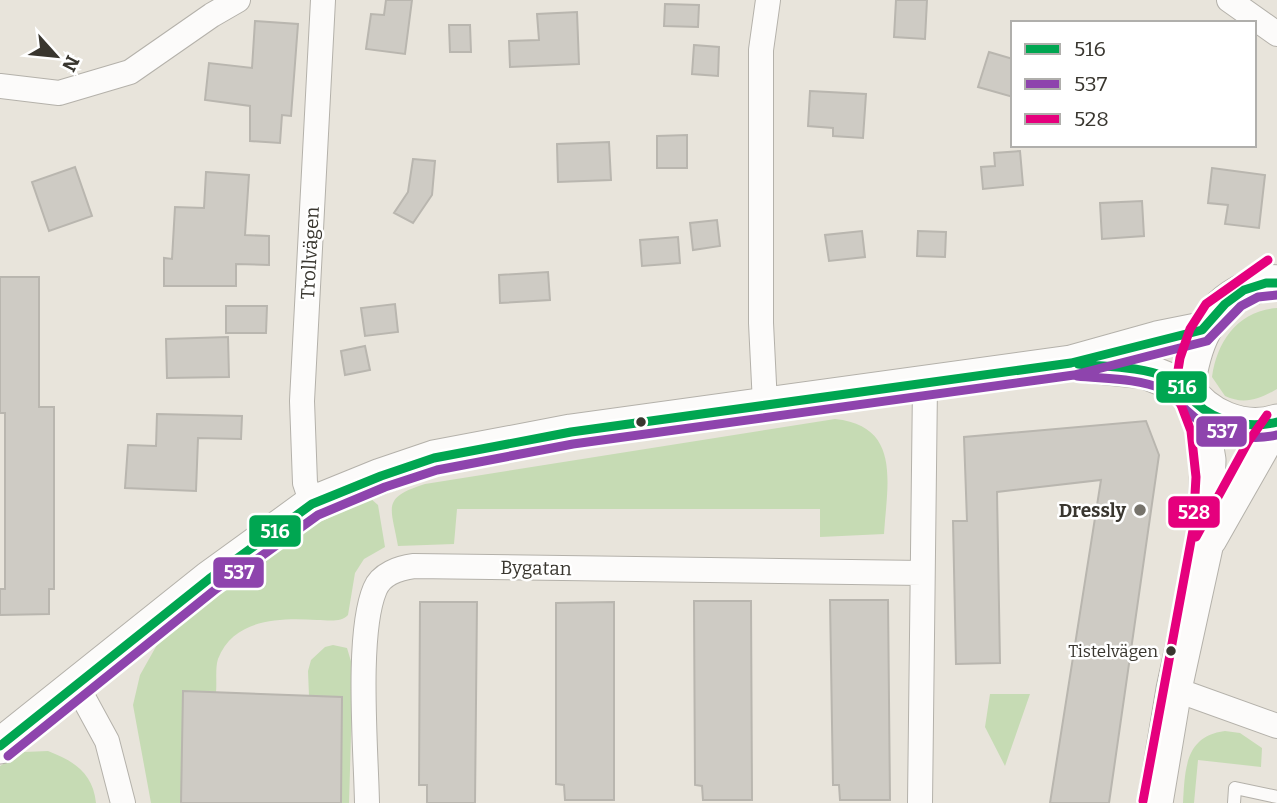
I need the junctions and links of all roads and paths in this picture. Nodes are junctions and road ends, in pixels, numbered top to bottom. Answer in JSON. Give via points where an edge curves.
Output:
{"nodes":[{"id":1,"x":238,"y":0,"type":"edge"},
{"id":2,"x":323,"y":0,"type":"edge"},
{"id":3,"x":768,"y":0,"type":"edge"},
{"id":4,"x":1229,"y":0,"type":"edge"},
{"id":5,"x":1277,"y":34,"type":"edge"},
{"id":6,"x":0,"y":86,"type":"edge"},
{"id":7,"x":1273,"y":277,"type":"edge"},
{"id":8,"x":1202,"y":330,"type":"junction"},
{"id":9,"x":1071,"y":363,"type":"junction"},
{"id":10,"x":925,"y":385,"type":"junction"},
{"id":11,"x":1193,"y":397,"type":"junction"},
{"id":12,"x":765,"y":404,"type":"junction"},
{"id":13,"x":1276,"y":423,"type":"edge"},
{"id":14,"x":312,"y":504,"type":"junction"},
{"id":15,"x":1205,"y":547,"type":"junction"},
{"id":16,"x":922,"y":573,"type":"junction"},
{"id":17,"x":77,"y":686,"type":"junction"},
{"id":18,"x":1174,"y":689,"type":"junction"},
{"id":19,"x":1277,"y":726,"type":"edge"},
{"id":20,"x":0,"y":746,"type":"edge"},
{"id":21,"x":1277,"y":797,"type":"edge"},
{"id":22,"x":123,"y":803,"type":"edge"},
{"id":23,"x":367,"y":803,"type":"edge"},
{"id":24,"x":920,"y":803,"type":"edge"},
{"id":25,"x":1156,"y":803,"type":"edge"},
{"id":26,"x":1234,"y":803,"type":"edge"}],
"edges":[{"from":1,"to":6,"type":"street","via":[[130,72],[59,93]]},
{"from":2,"to":14,"type":"street","name":"Trollvägen","via":[[302,401],[305,483]]},
{"from":3,"to":12,"type":"street","via":[[761,50]]},
{"from":4,"to":5,"type":"street"},
{"from":7,"to":8,"type":"street","via":[[1234,296]]},
{"from":8,"to":9,"type":"street"},
{"from":8,"to":11,"type":"street","via":[[1194,347]]},
{"from":9,"to":10,"type":"street"},
{"from":9,"to":11,"type":"street","via":[[1145,371]]},
{"from":10,"to":12,"type":"street"},
{"from":10,"to":16,"type":"street"},
{"from":11,"to":13,"type":"street","via":[[1226,420],[1251,426]]},
{"from":11,"to":15,"type":"street","via":[[1208,460]]},
{"from":12,"to":14,"type":"street","via":[[570,432],[434,458]]},
{"from":13,"to":15,"type":"street"},
{"from":14,"to":17,"type":"street","via":[[209,579]]},
{"from":15,"to":18,"type":"street"},
{"from":16,"to":23,"type":"street","name":"Bygatan","via":[[395,568],[375,587],[365,636]]},
{"from":16,"to":24,"type":"street"},
{"from":17,"to":20,"type":"street"},
{"from":17,"to":22,"type":"street","via":[[107,741]]},
{"from":18,"to":19,"type":"street"},
{"from":18,"to":25,"type":"street"},
{"from":21,"to":26,"type":"lane","via":[[1235,788]]}]}
